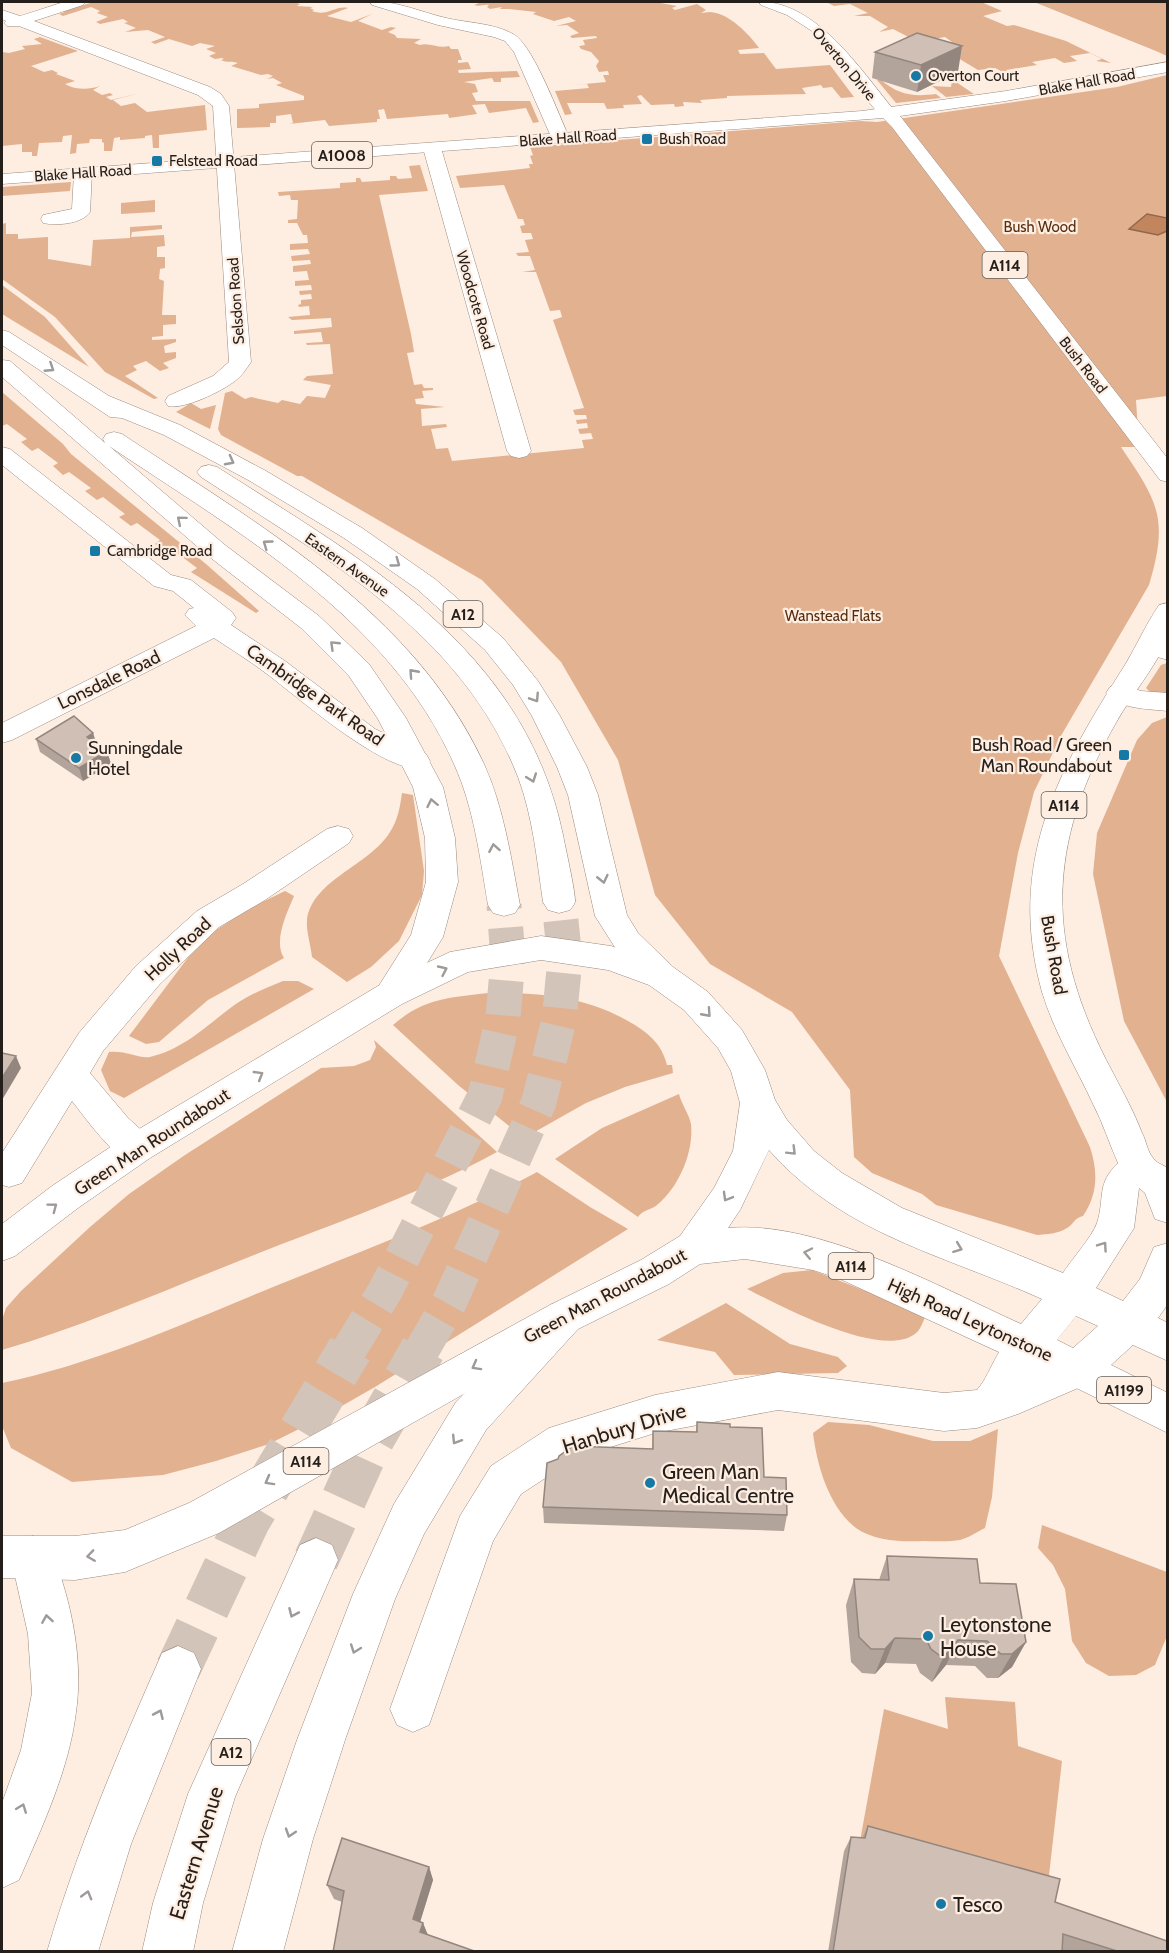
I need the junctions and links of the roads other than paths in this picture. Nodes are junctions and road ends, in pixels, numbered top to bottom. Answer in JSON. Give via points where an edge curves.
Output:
{"nodes":[{"id":1,"x":78,"y":2,"type":"edge"},
{"id":2,"x":377,"y":2,"type":"edge"},
{"id":3,"x":766,"y":2,"type":"edge"},
{"id":4,"x":2,"y":14,"type":"edge"},
{"id":5,"x":18,"y":21,"type":"junction"},
{"id":6,"x":2,"y":27,"type":"edge"},
{"id":7,"x":1167,"y":67,"type":"edge"},
{"id":8,"x":887,"y":113,"type":"junction"},
{"id":9,"x":561,"y":139,"type":"junction"},
{"id":10,"x":432,"y":148,"type":"junction"},
{"id":11,"x":224,"y":163,"type":"junction"},
{"id":12,"x":83,"y":173,"type":"junction"},
{"id":13,"x":2,"y":179,"type":"edge"},
{"id":14,"x":50,"y":219,"type":"dead end"},
{"id":15,"x":2,"y":336,"type":"edge"},
{"id":16,"x":2,"y":365,"type":"edge"},
{"id":17,"x":101,"y":401,"type":"junction"},
{"id":18,"x":176,"y":401,"type":"dead end"},
{"id":19,"x":519,"y":451,"type":"dead end"},
{"id":20,"x":6,"y":464,"type":"edge"},
{"id":21,"x":1167,"y":475,"type":"edge"},
{"id":22,"x":1167,"y":611,"type":"edge"},
{"id":23,"x":216,"y":626,"type":"junction"},
{"id":24,"x":1158,"y":649,"type":"edge"},
{"id":25,"x":1120,"y":693,"type":"junction"},
{"id":26,"x":1167,"y":702,"type":"edge"},
{"id":27,"x":2,"y":734,"type":"edge"},
{"id":28,"x":416,"y":761,"type":"junction"},
{"id":29,"x":326,"y":852,"type":"dead end"},
{"id":30,"x":559,"y":902,"type":"tunnel mouth"},
{"id":31,"x":504,"y":905,"type":"tunnel mouth"},
{"id":32,"x":661,"y":976,"type":"junction"},
{"id":33,"x":390,"y":995,"type":"junction"},
{"id":34,"x":70,"y":1074,"type":"junction"},
{"id":35,"x":759,"y":1103,"type":"junction"},
{"id":36,"x":137,"y":1148,"type":"junction"},
{"id":37,"x":1138,"y":1166,"type":"junction"},
{"id":38,"x":9,"y":1172,"type":"dead end"},
{"id":39,"x":1167,"y":1208,"type":"edge"},
{"id":40,"x":3,"y":1243,"type":"edge"},
{"id":41,"x":693,"y":1248,"type":"junction"},
{"id":42,"x":1167,"y":1259,"type":"edge"},
{"id":43,"x":1070,"y":1294,"type":"junction"},
{"id":44,"x":564,"y":1317,"type":"junction"},
{"id":45,"x":1130,"y":1323,"type":"junction"},
{"id":46,"x":1167,"y":1343,"type":"edge"},
{"id":47,"x":1028,"y":1347,"type":"junction"},
{"id":48,"x":1078,"y":1369,"type":"junction"},
{"id":49,"x":996,"y":1402,"type":"junction"},
{"id":50,"x":1167,"y":1414,"type":"edge"},
{"id":51,"x":17,"y":1558,"type":"edge"},
{"id":52,"x":316,"y":1560,"type":"tunnel mouth"},
{"id":53,"x":178,"y":1669,"type":"tunnel mouth"},
{"id":54,"x":413,"y":1709,"type":"dead end"},
{"id":55,"x":2,"y":1863,"type":"edge"},
{"id":56,"x":72,"y":1952,"type":"edge"},
{"id":57,"x":167,"y":1952,"type":"edge"},
{"id":58,"x":257,"y":1952,"type":"edge"}],
"edges":[{"from":1,"to":5,"type":"main road"},
{"from":2,"to":9,"type":"main road","via":[[510,38],[521,50]]},
{"from":3,"to":8,"type":"main road","name":"Overton Drive","via":[[817,28]]},
{"from":4,"to":5,"type":"main road"},
{"from":5,"to":6,"type":"main road"},
{"from":5,"to":11,"type":"main road","via":[[204,90],[222,106]]},
{"from":7,"to":8,"type":"main road","name":"Blake Hall Road"},
{"from":8,"to":9,"type":"main road","name":"Blake Hall Road","number":"A1008"},
{"from":8,"to":21,"type":"main road","name":"Bush Road","number":"A114"},
{"from":9,"to":10,"type":"main road","name":"Blake Hall Road","number":"A1008"},
{"from":10,"to":11,"type":"main road","name":"Blake Hall Road","number":"A1008"},
{"from":10,"to":19,"type":"main road","name":"Woodcote Road"},
{"from":11,"to":12,"type":"main road","name":"Blake Hall Road","number":"A1008"},
{"from":11,"to":18,"type":"main road","name":"Selsdon Road","via":[[240,363],[228,376]]},
{"from":12,"to":13,"type":"main road","name":"Blake Hall Road","number":"A1008"},
{"from":12,"to":14,"type":"main road","via":[[81,212]]},
{"from":15,"to":17,"type":"main road","name":"Eastern Avenue","number":"A12","one_way":true},
{"from":28,"to":16,"type":"main road","one_way":true,"via":[[359,670],[310,622],[216,550]]},
{"from":31,"to":16,"type":"main road","name":"Eastern Avenue","one_way":true,"via":[[491,834],[468,762],[437,703],[380,636],[347,605],[274,549]]},
{"from":17,"to":30,"type":"main road","name":"Eastern Avenue","number":"A12","one_way":true,"via":[[363,575],[419,618],[466,663],[490,694],[532,777],[548,831]]},
{"from":17,"to":32,"type":"main road","number":"A12","one_way":true,"via":[[172,430],[353,533],[426,584],[494,644],[524,681],[572,767],[583,795],[611,916],[627,941]]},
{"from":20,"to":23,"type":"main road","via":[[163,581],[182,585],[223,618]]},
{"from":22,"to":24,"type":"main road","name":"Bush Road","number":"A114"},
{"from":23,"to":27,"type":"main road","name":"Lonsdale Road"},
{"from":23,"to":28,"type":"main road","name":"Cambridge Park Road","via":[[365,735]]},
{"from":24,"to":25,"type":"main road","name":"Bush Road","number":"A114"},
{"from":25,"to":26,"type":"main road"},
{"from":25,"to":37,"type":"main road","name":"Bush Road","number":"A114","via":[[1077,772],[1060,816],[1050,848],[1046,913],[1052,965],[1065,1010]]},
{"from":33,"to":28,"type":"main road","one_way":true,"via":[[427,937],[442,882],[440,838],[428,787]]},
{"from":29,"to":34,"type":"main road","name":"Holly Road","via":[[208,919],[178,945],[91,1042]]},
{"from":33,"to":32,"type":"main road","name":"Green Man Roundabout","number":"A114","one_way":true,"via":[[462,961],[541,948],[611,958]]},
{"from":32,"to":35,"type":"main road","name":"Green Man Roundabout","number":"A114","one_way":true,"via":[[696,1001],[730,1039],[748,1070]]},
{"from":36,"to":33,"type":"main road","name":"Green Man Roundabout","number":"A114","one_way":true},
{"from":34,"to":36,"type":"main road"},
{"from":34,"to":38,"type":"main road","name":"Holly Road"},
{"from":35,"to":41,"type":"main road","name":"Green Man Roundabout","number":"A114","one_way":true,"via":[[751,1151],[727,1199]]},
{"from":35,"to":43,"type":"main road","number":"A114","one_way":true,"via":[[790,1150],[851,1199],[889,1221]]},
{"from":40,"to":36,"type":"main road","name":"Green Man Roundabout","number":"A114","one_way":true},
{"from":37,"to":39,"type":"main road","name":"Bush Road","number":"A114","via":[[1159,1183]]},
{"from":43,"to":37,"type":"main road","one_way":true,"via":[[1115,1228],[1121,1183]]},
{"from":41,"to":44,"type":"main road","name":"Green Man Roundabout","number":"A114","via":[[655,1272]]},
{"from":47,"to":41,"type":"main road","name":"High Road Leytonstone","number":"A114","one_way":true,"via":[[849,1265],[813,1254],[745,1243]]},
{"from":42,"to":45,"type":"main road","via":[[1158,1286]]},
{"from":43,"to":45,"type":"main road","number":"A114"},
{"from":43,"to":47,"type":"main road"},
{"from":44,"to":51,"type":"main road","name":"Green Man Roundabout","number":"A114","one_way":true,"via":[[204,1518],[125,1551],[75,1558]]},
{"from":44,"to":58,"type":"main road","one_way":true,"via":[[471,1416],[409,1518],[375,1594],[321,1740]]},
{"from":45,"to":46,"type":"main road"},
{"from":45,"to":48,"type":"main road"},
{"from":47,"to":48,"type":"main road","name":"High Road Leytonstone","number":"A114"},
{"from":47,"to":49,"type":"main road","via":[[1001,1385]]},
{"from":48,"to":49,"type":"main road","name":"Hanbury Drive"},
{"from":48,"to":50,"type":"main road","name":"High Road Leytonstone","number":"A1199"},
{"from":49,"to":54,"type":"main road","name":"Hanbury Drive","via":[[977,1409],[944,1412],[778,1391],[655,1414],[564,1442],[506,1480],[475,1531]]},
{"from":55,"to":51,"type":"main road","one_way":true,"via":[[40,1760],[53,1712],[54,1673],[43,1590]]},
{"from":52,"to":57,"type":"main road","name":"Eastern Avenue","number":"A12","one_way":true,"via":[[212,1794]]},
{"from":56,"to":53,"type":"main road","one_way":true,"via":[[89,1888],[127,1786]]}]}
